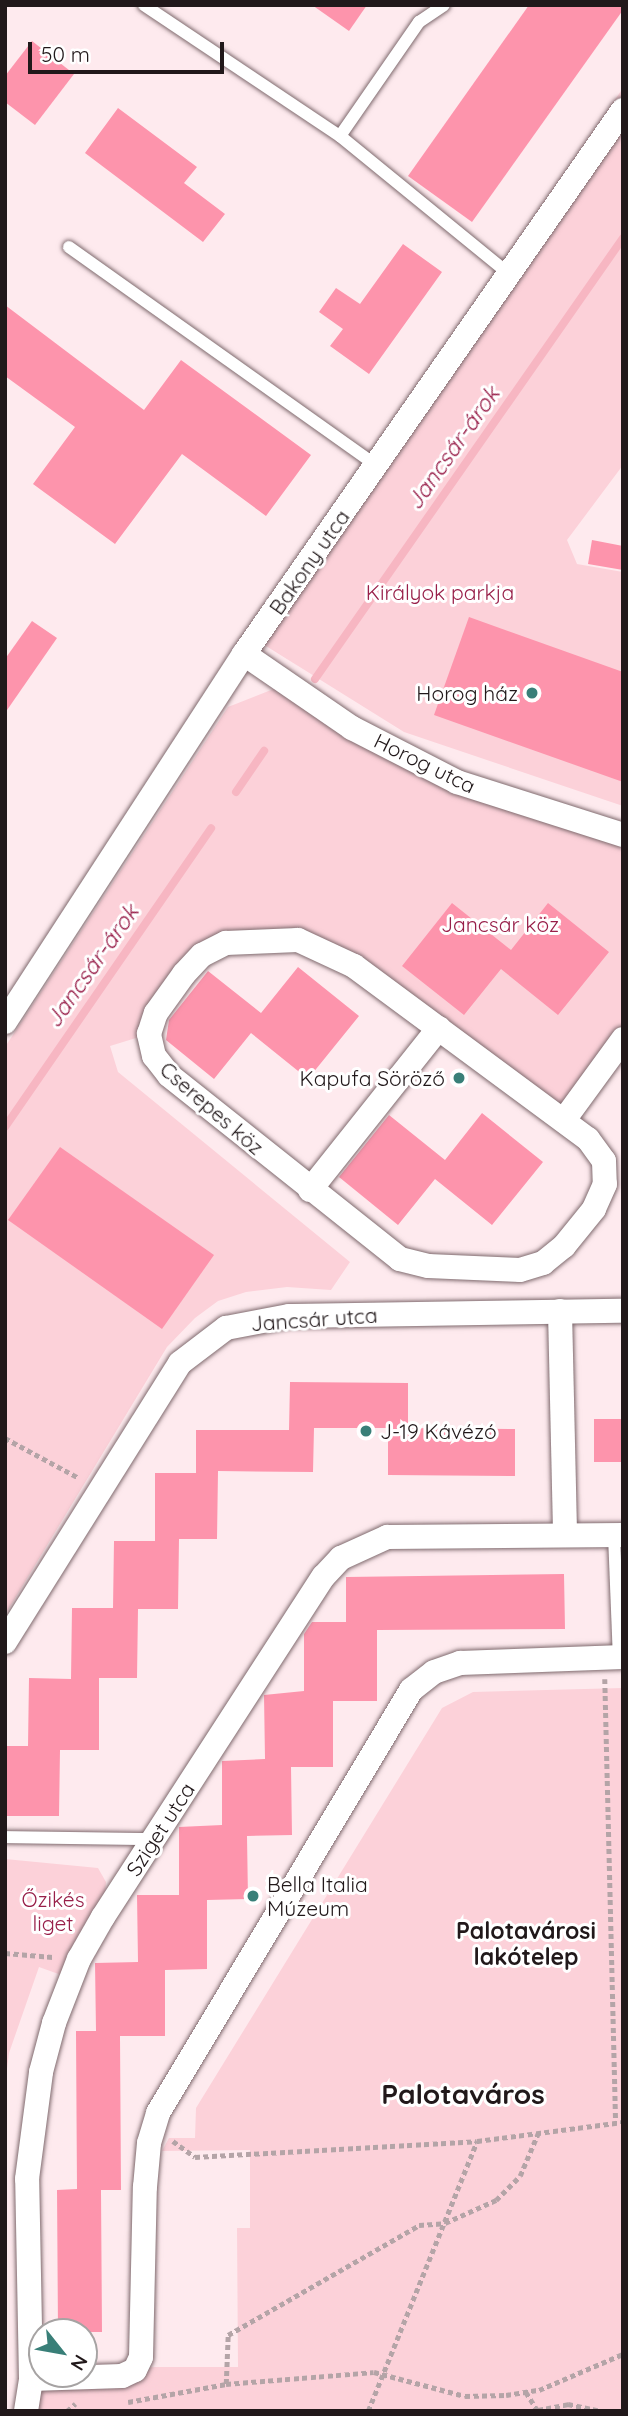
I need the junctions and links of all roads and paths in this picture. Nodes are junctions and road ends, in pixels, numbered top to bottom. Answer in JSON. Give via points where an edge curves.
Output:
{"nodes":[{"id":1,"x":145,"y":5,"type":"edge"},
{"id":2,"x":444,"y":5,"type":"edge"},
{"id":3,"x":623,"y":110,"type":"edge"},
{"id":4,"x":340,"y":136,"type":"junction"},
{"id":5,"x":69,"y":247,"type":"dead end"},
{"id":6,"x":509,"y":274,"type":"junction"},
{"id":7,"x":376,"y":465,"type":"junction"},
{"id":8,"x":244,"y":654,"type":"junction"},
{"id":9,"x":623,"y":835,"type":"edge"},
{"id":10,"x":5,"y":1022,"type":"edge"},
{"id":11,"x":439,"y":1028,"type":"junction"},
{"id":12,"x":623,"y":1040,"type":"edge"},
{"id":13,"x":564,"y":1120,"type":"junction"},
{"id":14,"x":614,"y":1158,"type":"edge"},
{"id":15,"x":310,"y":1190,"type":"junction"},
{"id":16,"x":560,"y":1311,"type":"junction"},
{"id":17,"x":623,"y":1311,"type":"edge"},
{"id":18,"x":5,"y":1438,"type":"edge"},
{"id":19,"x":101,"y":1490,"type":"junction"},
{"id":20,"x":565,"y":1534,"type":"junction"},
{"id":21,"x":618,"y":1535,"type":"edge"},
{"id":22,"x":5,"y":1642,"type":"edge"},
{"id":23,"x":616,"y":1658,"type":"edge"},
{"id":24,"x":5,"y":1837,"type":"edge"},
{"id":25,"x":152,"y":1839,"type":"junction"},
{"id":26,"x":5,"y":1953,"type":"edge"},
{"id":27,"x":79,"y":1959,"type":"junction"},
{"id":28,"x":623,"y":2115,"type":"edge"},
{"id":29,"x":616,"y":2121,"type":"junction"},
{"id":30,"x":623,"y":2122,"type":"edge"},
{"id":31,"x":539,"y":2131,"type":"junction"},
{"id":32,"x":477,"y":2141,"type":"junction"},
{"id":33,"x":149,"y":2143,"type":"junction"},
{"id":34,"x":445,"y":2223,"type":"junction"},
{"id":35,"x":30,"y":2318,"type":"edge"},
{"id":36,"x":623,"y":2354,"type":"edge"},
{"id":37,"x":383,"y":2376,"type":"junction"},
{"id":38,"x":98,"y":2377,"type":"edge"},
{"id":39,"x":226,"y":2385,"type":"junction"},
{"id":40,"x":30,"y":2388,"type":"edge"},
{"id":41,"x":526,"y":2392,"type":"junction"},
{"id":42,"x":134,"y":2401,"type":"junction"},
{"id":43,"x":122,"y":2402,"type":"dead end"},
{"id":44,"x":87,"y":2403,"type":"dead end"},
{"id":45,"x":75,"y":2404,"type":"junction"},
{"id":46,"x":538,"y":2410,"type":"edge"},
{"id":47,"x":26,"y":2411,"type":"edge"},
{"id":48,"x":67,"y":2411,"type":"edge"},
{"id":49,"x":76,"y":2411,"type":"edge"},
{"id":50,"x":133,"y":2411,"type":"edge"},
{"id":51,"x":368,"y":2411,"type":"edge"},
{"id":52,"x":602,"y":2411,"type":"edge"}],
"edges":[{"from":1,"to":4,"type":"lane"},
{"from":2,"to":4,"type":"lane","via":[[419,22]]},
{"from":3,"to":6,"type":"street","name":"Bakony utca"},
{"from":4,"to":6,"type":"lane"},
{"from":5,"to":7,"type":"lane"},
{"from":6,"to":7,"type":"street","name":"Bakony utca"},
{"from":7,"to":8,"type":"street","name":"Bakony utca"},
{"from":8,"to":9,"type":"street","name":"Horog utca","via":[[352,728],[457,782]]},
{"from":8,"to":10,"type":"street","name":"Bakony utca"},
{"from":11,"to":13,"type":"street","name":"Cserepes köz"},
{"from":11,"to":15,"type":"street"},
{"from":11,"to":15,"type":"street","name":"Cserepes köz","via":[[354,966],[298,940],[226,943],[202,955],[184,974],[156,1013],[149,1034],[154,1056],[195,1098]]},
{"from":12,"to":13,"type":"street"},
{"from":13,"to":14,"type":"street","name":"Cserepes köz"},
{"from":14,"to":15,"type":"street","name":"Cserepes köz","via":[[594,1209],[564,1246],[543,1263],[520,1270],[428,1266],[400,1259]]},
{"from":16,"to":17,"type":"street","name":"Jancsár utca"},
{"from":16,"to":19,"type":"street","name":"Jancsár utca","via":[[289,1316],[226,1328],[180,1363]]},
{"from":16,"to":20,"type":"street"},
{"from":18,"to":19,"type":"path"},
{"from":19,"to":22,"type":"street","name":"Jancsár utca"},
{"from":20,"to":21,"type":"street","name":"Sziget utca"},
{"from":20,"to":25,"type":"street","name":"Sziget utca","via":[[387,1537],[341,1558],[324,1576]]},
{"from":21,"to":23,"type":"lane"},
{"from":23,"to":29,"type":"path"},
{"from":23,"to":33,"type":"street","via":[[460,1663],[434,1672],[411,1690],[171,2087]]},
{"from":24,"to":25,"type":"lane"},
{"from":25,"to":27,"type":"street","name":"Sziget utca"},
{"from":26,"to":27,"type":"path"},
{"from":27,"to":35,"type":"street","name":"Sziget utca","via":[[54,2023],[33,2127],[27,2179]]},
{"from":28,"to":29,"type":"path"},
{"from":29,"to":30,"type":"path"},
{"from":29,"to":31,"type":"path"},
{"from":31,"to":32,"type":"path"},
{"from":31,"to":34,"type":"path","via":[[520,2176],[496,2200]]},
{"from":32,"to":33,"type":"path","via":[[195,2157],[169,2138]]},
{"from":32,"to":34,"type":"path"},
{"from":33,"to":38,"type":"street","via":[[141,2357],[135,2370],[122,2376]]},
{"from":34,"to":37,"type":"path"},
{"from":34,"to":39,"type":"path","via":[[419,2225],[228,2334]]},
{"from":36,"to":41,"type":"path"},
{"from":37,"to":39,"type":"path","via":[[374,2372]]},
{"from":37,"to":41,"type":"path","via":[[465,2396]]},
{"from":37,"to":51,"type":"path"},
{"from":39,"to":42,"type":"path"},
{"from":40,"to":47,"type":"street","name":"Sziget utca"},
{"from":41,"to":46,"type":"path"},
{"from":42,"to":43,"type":"path"},
{"from":42,"to":50,"type":"path"},
{"from":44,"to":45,"type":"path"},
{"from":45,"to":48,"type":"path"},
{"from":45,"to":49,"type":"path"},
{"from":46,"to":52,"type":"path","via":[[568,2404]]}]}
